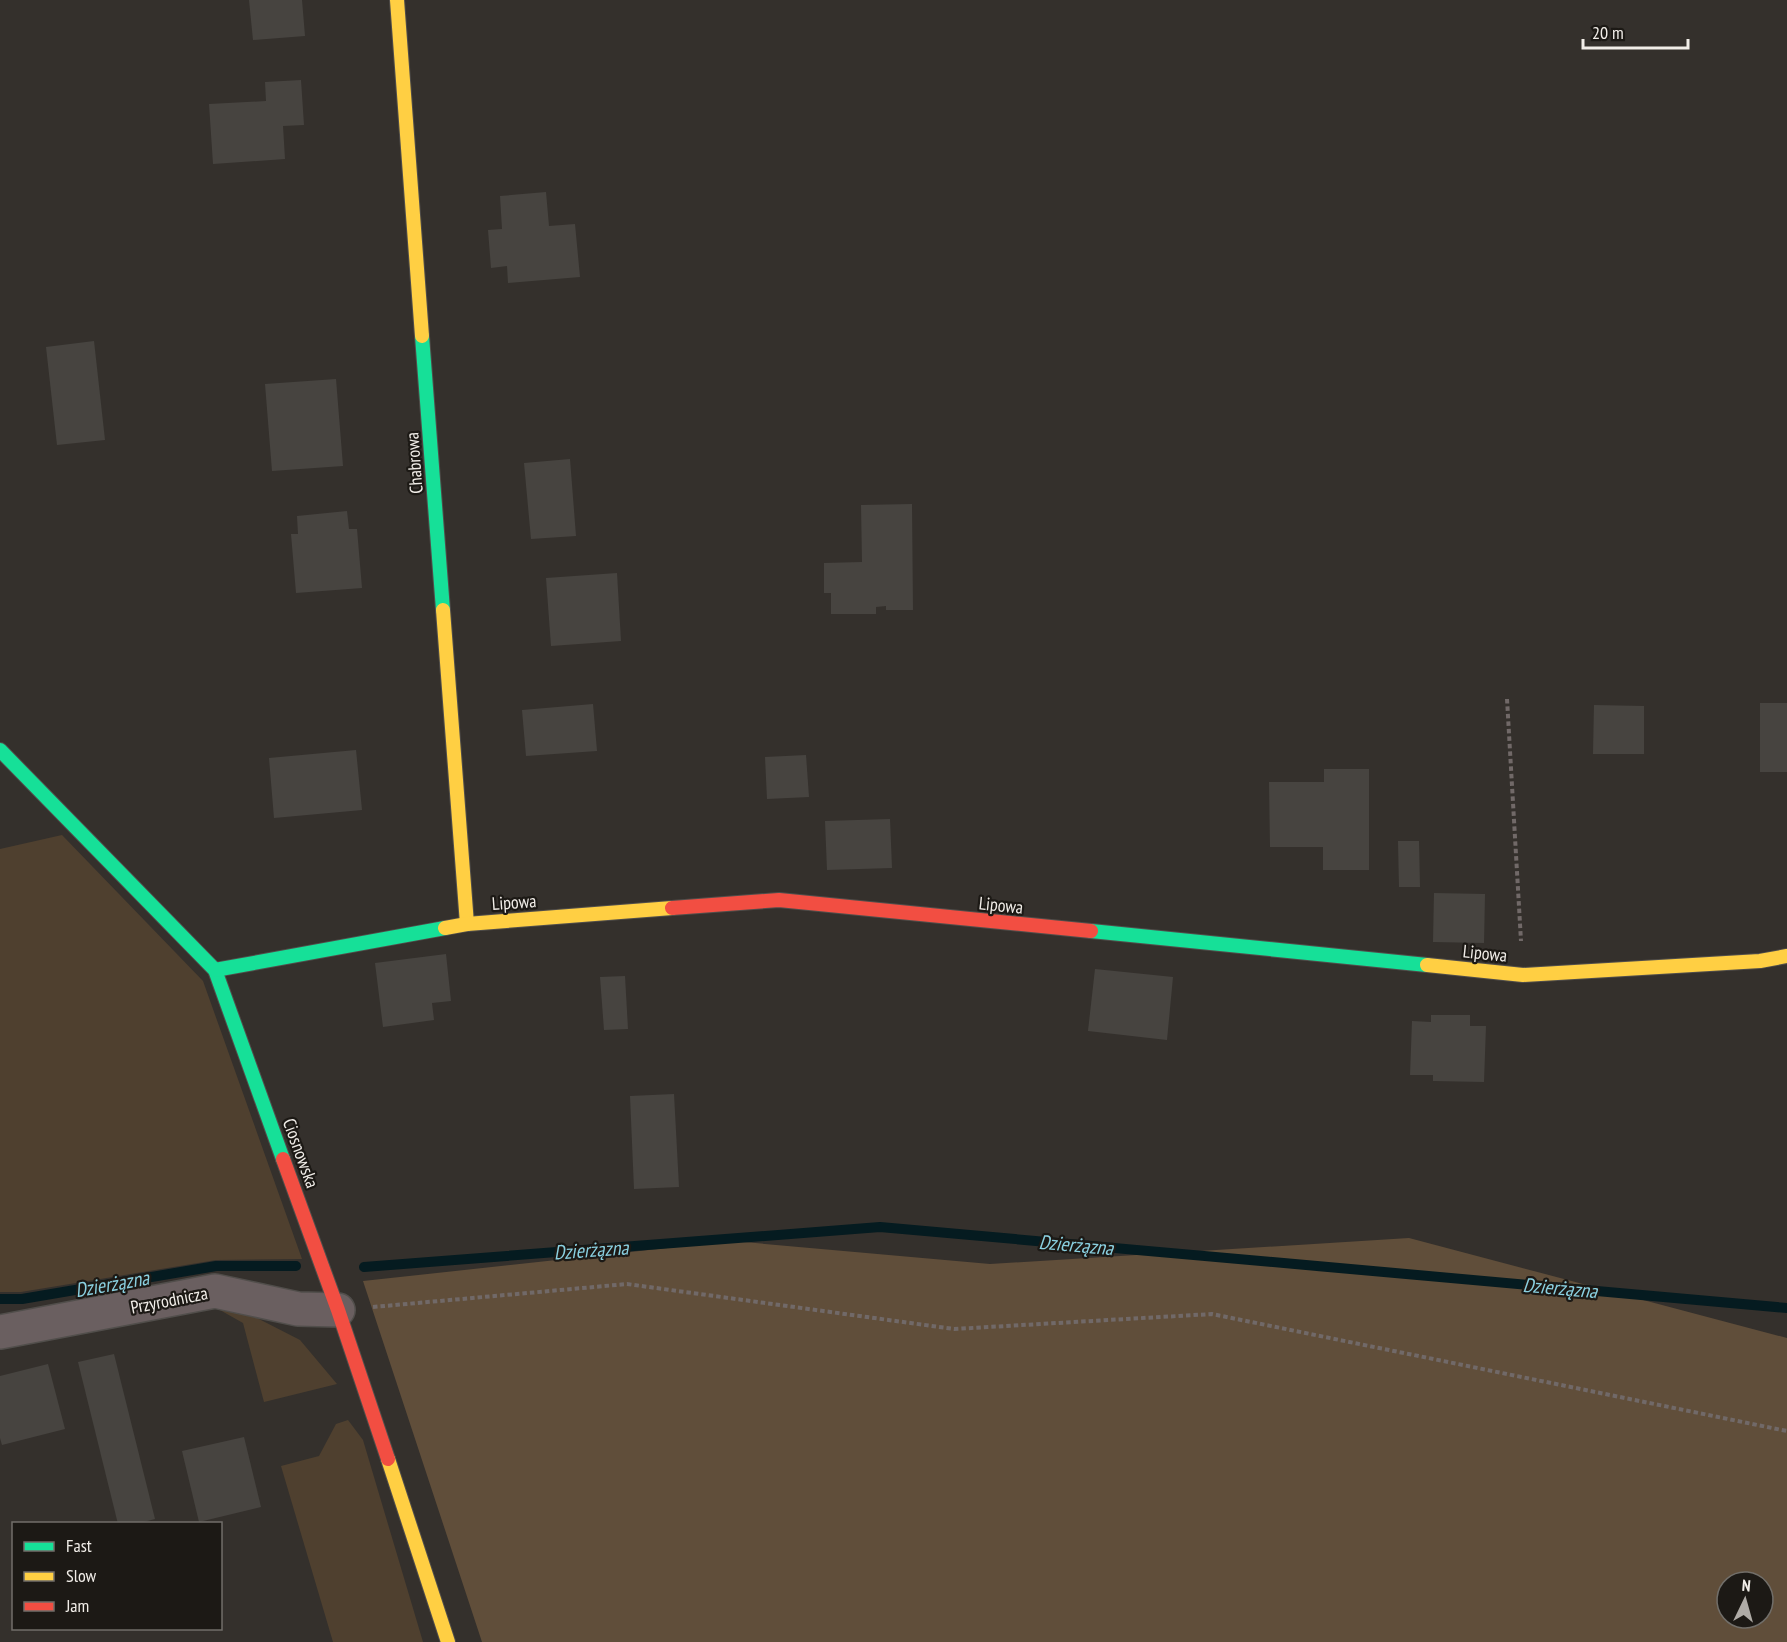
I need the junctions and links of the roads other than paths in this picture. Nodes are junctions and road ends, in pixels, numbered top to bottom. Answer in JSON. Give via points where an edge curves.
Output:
{"nodes":[{"id":1,"x":397,"y":0,"type":"edge"},
{"id":2,"x":0,"y":750,"type":"edge"},
{"id":3,"x":467,"y":924,"type":"junction"},
{"id":4,"x":1787,"y":956,"type":"edge"},
{"id":5,"x":215,"y":970,"type":"junction"},
{"id":6,"x":338,"y":1310,"type":"junction"},
{"id":7,"x":0,"y":1332,"type":"edge"},
{"id":8,"x":448,"y":1642,"type":"edge"}],
"edges":[{"from":1,"to":3,"type":"street","name":"Chabrowa"},
{"from":2,"to":5,"type":"street","name":"Ciosnowska"},
{"from":3,"to":4,"type":"street","name":"Lipowa","via":[[779,900],[1522,975],[1760,961]]},
{"from":3,"to":5,"type":"street","name":"Lipowa"},
{"from":5,"to":6,"type":"street","name":"Ciosnowska"},
{"from":6,"to":7,"type":"street","name":"Przyrodnicza","via":[[298,1309],[215,1291]]},
{"from":6,"to":8,"type":"street","name":"Ciosnowska"}]}
